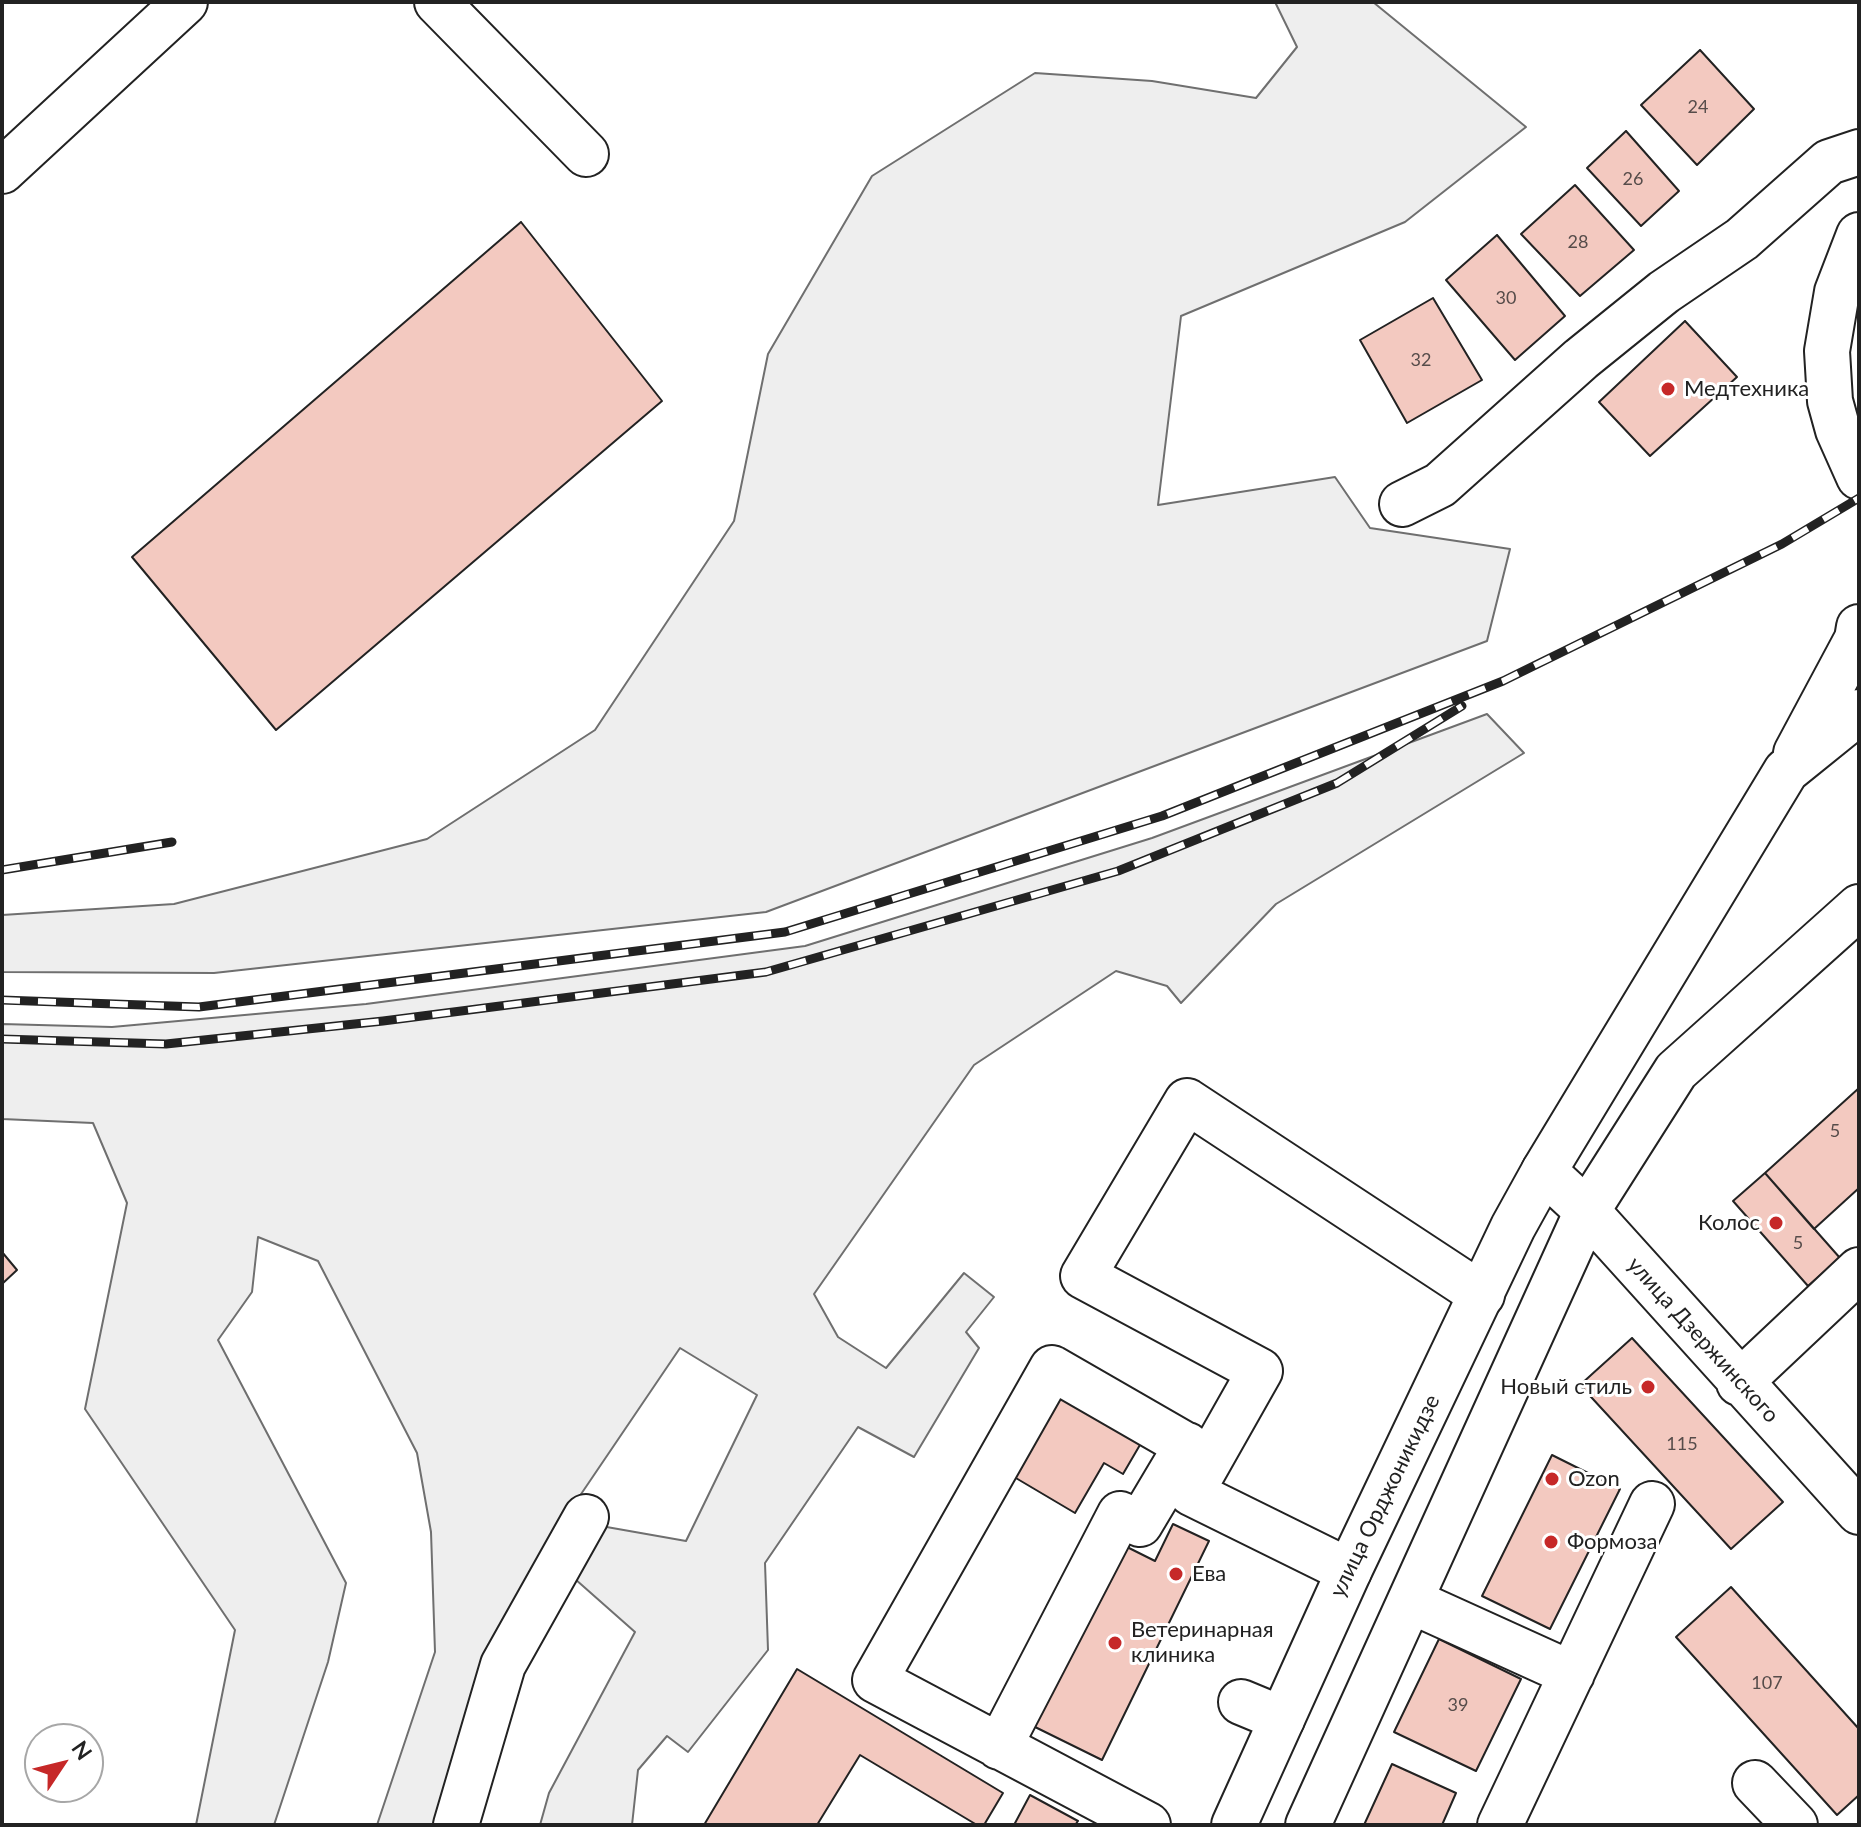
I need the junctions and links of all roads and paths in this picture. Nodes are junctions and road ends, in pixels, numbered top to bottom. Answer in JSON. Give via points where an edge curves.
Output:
{"nodes":[{"id":1,"x":185,"y":2,"type":"edge"},
{"id":2,"x":445,"y":3,"type":"edge"},
{"id":3,"x":1859,"y":152,"type":"edge"},
{"id":4,"x":586,"y":154,"type":"dead end"},
{"id":5,"x":2,"y":171,"type":"edge"},
{"id":6,"x":1859,"y":235,"type":"edge"},
{"id":7,"x":1859,"y":477,"type":"edge"},
{"id":8,"x":1402,"y":504,"type":"dead end"},
{"id":9,"x":1859,"y":627,"type":"edge"},
{"id":10,"x":1859,"y":712,"type":"edge"},
{"id":11,"x":1786,"y":771,"type":"junction"},
{"id":12,"x":1859,"y":907,"type":"edge"},
{"id":13,"x":1544,"y":1171,"type":"junction"},
{"id":14,"x":1587,"y":1211,"type":"junction"},
{"id":15,"x":1859,"y":1270,"type":"edge"},
{"id":16,"x":1482,"y":1295,"type":"junction"},
{"id":17,"x":1739,"y":1383,"type":"junction"},
{"id":18,"x":1198,"y":1452,"type":"junction"},
{"id":19,"x":1652,"y":1504,"type":"dead end"},
{"id":20,"x":1859,"y":1512,"type":"edge"},
{"id":21,"x":586,"y":1517,"type":"dead end"},
{"id":22,"x":1349,"y":1571,"type":"junction"},
{"id":23,"x":1411,"y":1601,"type":"junction"},
{"id":24,"x":1572,"y":1674,"type":"junction"},
{"id":25,"x":1241,"y":1702,"type":"dead end"},
{"id":26,"x":1282,"y":1719,"type":"junction"},
{"id":27,"x":999,"y":1747,"type":"junction"},
{"id":28,"x":1755,"y":1783,"type":"dead end"},
{"id":29,"x":456,"y":1825,"type":"edge"},
{"id":30,"x":1148,"y":1825,"type":"edge"},
{"id":31,"x":1234,"y":1825,"type":"edge"},
{"id":32,"x":1308,"y":1825,"type":"edge"},
{"id":33,"x":1500,"y":1825,"type":"edge"},
{"id":34,"x":1795,"y":1825,"type":"edge"}],
"edges":[{"from":1,"to":5,"type":"main road"},
{"from":2,"to":4,"type":"main road"},
{"from":3,"to":8,"type":"main road","via":[[1829,162],[1742,239],[1664,292],[1581,359],[1440,485]]},
{"from":6,"to":7,"type":"main road","via":[[1837,292],[1827,351],[1830,401]]},
{"from":9,"to":11,"type":"main road","name":"улица Орджоникидзе"},
{"from":10,"to":11,"type":"main road"},
{"from":11,"to":13,"type":"main road","name":"улица Орджоникидзе"},
{"from":12,"to":14,"type":"main road","via":[[1676,1071]]},
{"from":13,"to":14,"type":"main road","name":"улица Дзержинского"},
{"from":13,"to":16,"type":"main road","name":"улица Орджоникидзе"},
{"from":14,"to":17,"type":"main road","name":"улица Дзержинского"},
{"from":14,"to":23,"type":"main road"},
{"from":15,"to":17,"type":"main road"},
{"from":16,"to":18,"type":"main road","via":[[1187,1101],[1083,1276],[1260,1371]]},
{"from":16,"to":22,"type":"main road","name":"улица Орджоникидзе"},
{"from":17,"to":20,"type":"main road","name":"улица Дзержинского"},
{"from":18,"to":22,"type":"main road","via":[[1191,1493]]},
{"from":18,"to":27,"type":"main road","via":[[1140,1524],[1120,1514]]},
{"from":18,"to":27,"type":"main road","via":[[1052,1368],[875,1680]]},
{"from":19,"to":24,"type":"main road"},
{"from":21,"to":29,"type":"main road","via":[[503,1665]]},
{"from":22,"to":26,"type":"main road","name":"улица Орджоникидзе"},
{"from":23,"to":24,"type":"main road"},
{"from":23,"to":32,"type":"main road"},
{"from":24,"to":33,"type":"main road"},
{"from":25,"to":26,"type":"main road"},
{"from":26,"to":31,"type":"main road","name":"улица Орджоникидзе"},
{"from":27,"to":30,"type":"main road"},
{"from":28,"to":34,"type":"main road"}]}
